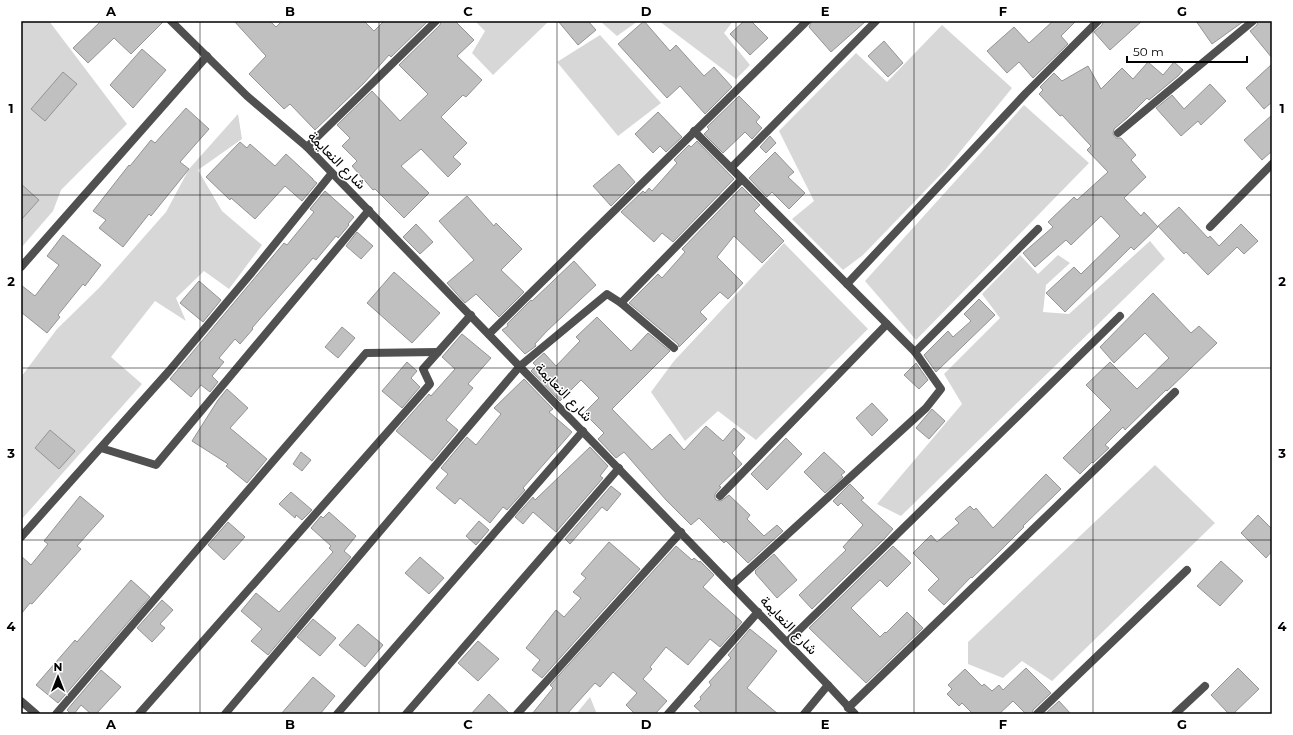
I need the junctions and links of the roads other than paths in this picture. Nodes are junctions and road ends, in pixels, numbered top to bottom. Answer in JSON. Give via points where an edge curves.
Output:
{"nodes":[{"id":1,"x":171,"y":21,"type":"edge"},
{"id":2,"x":436,"y":21,"type":"edge"},
{"id":3,"x":807,"y":21,"type":"edge"},
{"id":4,"x":876,"y":21,"type":"edge"},
{"id":5,"x":1098,"y":21,"type":"edge"},
{"id":6,"x":1253,"y":21,"type":"edge"},
{"id":7,"x":207,"y":56,"type":"junction"},
{"id":8,"x":694,"y":131,"type":"junction"},
{"id":9,"x":1118,"y":133,"type":"dead end"},
{"id":10,"x":307,"y":147,"type":"junction"},
{"id":11,"x":1272,"y":164,"type":"edge"},
{"id":12,"x":731,"y":168,"type":"junction"},
{"id":13,"x":332,"y":173,"type":"junction"},
{"id":14,"x":742,"y":179,"type":"junction"},
{"id":15,"x":369,"y":210,"type":"junction"},
{"id":16,"x":1210,"y":227,"type":"dead end"},
{"id":17,"x":1038,"y":229,"type":"dead end"},
{"id":18,"x":21,"y":267,"type":"edge"},
{"id":19,"x":847,"y":284,"type":"junction"},
{"id":20,"x":621,"y":303,"type":"junction"},
{"id":21,"x":471,"y":316,"type":"junction"},
{"id":22,"x":1120,"y":316,"type":"dead end"},
{"id":23,"x":887,"y":324,"type":"junction"},
{"id":24,"x":489,"y":334,"type":"junction"},
{"id":25,"x":674,"y":348,"type":"dead end"},
{"id":26,"x":438,"y":352,"type":"junction"},
{"id":27,"x":915,"y":352,"type":"junction"},
{"id":28,"x":520,"y":366,"type":"junction"},
{"id":29,"x":1175,"y":392,"type":"dead end"},
{"id":30,"x":583,"y":431,"type":"junction"},
{"id":31,"x":101,"y":448,"type":"junction"},
{"id":32,"x":619,"y":468,"type":"junction"},
{"id":33,"x":720,"y":496,"type":"dead end"},
{"id":34,"x":681,"y":532,"type":"junction"},
{"id":35,"x":21,"y":537,"type":"edge"},
{"id":36,"x":1187,"y":570,"type":"dead end"},
{"id":37,"x":732,"y":585,"type":"junction"},
{"id":38,"x":758,"y":612,"type":"junction"},
{"id":39,"x":787,"y":642,"type":"junction"},
{"id":40,"x":828,"y":685,"type":"junction"},
{"id":41,"x":1205,"y":686,"type":"dead end"},
{"id":42,"x":21,"y":700,"type":"edge"},
{"id":43,"x":852,"y":711,"type":"edge"},
{"id":44,"x":36,"y":714,"type":"edge"},
{"id":45,"x":56,"y":714,"type":"edge"},
{"id":46,"x":139,"y":714,"type":"edge"},
{"id":47,"x":225,"y":714,"type":"edge"},
{"id":48,"x":337,"y":714,"type":"edge"},
{"id":49,"x":406,"y":714,"type":"edge"},
{"id":50,"x":517,"y":714,"type":"edge"},
{"id":51,"x":668,"y":714,"type":"edge"},
{"id":52,"x":804,"y":714,"type":"edge"},
{"id":53,"x":1037,"y":714,"type":"edge"},
{"id":54,"x":1175,"y":714,"type":"edge"}],
"edges":[{"from":1,"to":7,"type":"street","name":"شارع النعايمة"},
{"from":2,"to":10,"type":"street"},
{"from":3,"to":8,"type":"street"},
{"from":4,"to":12,"type":"street"},
{"from":5,"to":19,"type":"street","via":[[1026,93]]},
{"from":6,"to":9,"type":"street"},
{"from":7,"to":10,"type":"street","name":"شارع النعايمة"},
{"from":7,"to":18,"type":"street"},
{"from":8,"to":12,"type":"street"},
{"from":8,"to":24,"type":"street"},
{"from":10,"to":13,"type":"street","name":"شارع النعايمة"},
{"from":11,"to":16,"type":"street"},
{"from":12,"to":14,"type":"street"},
{"from":13,"to":15,"type":"street","name":"شارع النعايمة"},
{"from":13,"to":31,"type":"street","via":[[174,366]]},
{"from":14,"to":19,"type":"street"},
{"from":14,"to":20,"type":"street"},
{"from":15,"to":21,"type":"street","name":"شارع النعايمة"},
{"from":15,"to":31,"type":"street","via":[[156,465]]},
{"from":17,"to":27,"type":"street"},
{"from":19,"to":23,"type":"street"},
{"from":20,"to":25,"type":"street"},
{"from":20,"to":28,"type":"street","via":[[607,294]]},
{"from":21,"to":24,"type":"street","name":"شارع النعايمة"},
{"from":21,"to":26,"type":"street"},
{"from":22,"to":39,"type":"street"},
{"from":23,"to":27,"type":"street"},
{"from":23,"to":33,"type":"street"},
{"from":24,"to":28,"type":"street","name":"شارع النعايمة"},
{"from":26,"to":45,"type":"street","via":[[366,353]]},
{"from":26,"to":46,"type":"street","via":[[423,369],[430,384]]},
{"from":27,"to":37,"type":"street","via":[[941,389],[930,403]]},
{"from":28,"to":30,"type":"street","name":"شارع النعايمة"},
{"from":28,"to":47,"type":"street"},
{"from":29,"to":43,"type":"street"},
{"from":30,"to":32,"type":"street","name":"شارع النعايمة"},
{"from":30,"to":48,"type":"street"},
{"from":31,"to":35,"type":"street"},
{"from":32,"to":34,"type":"street","name":"شارع النعايمة"},
{"from":32,"to":49,"type":"street"},
{"from":34,"to":37,"type":"street","name":"شارع النعايمة"},
{"from":34,"to":50,"type":"street"},
{"from":36,"to":53,"type":"street"},
{"from":37,"to":38,"type":"street","name":"شارع النعايمة"},
{"from":38,"to":39,"type":"street","name":"شارع النعايمة"},
{"from":38,"to":51,"type":"street"},
{"from":39,"to":40,"type":"street","name":"شارع النعايمة"},
{"from":40,"to":43,"type":"street","name":"شارع النعايمة"},
{"from":40,"to":52,"type":"street"},
{"from":41,"to":54,"type":"street"},
{"from":42,"to":44,"type":"street"}]}
